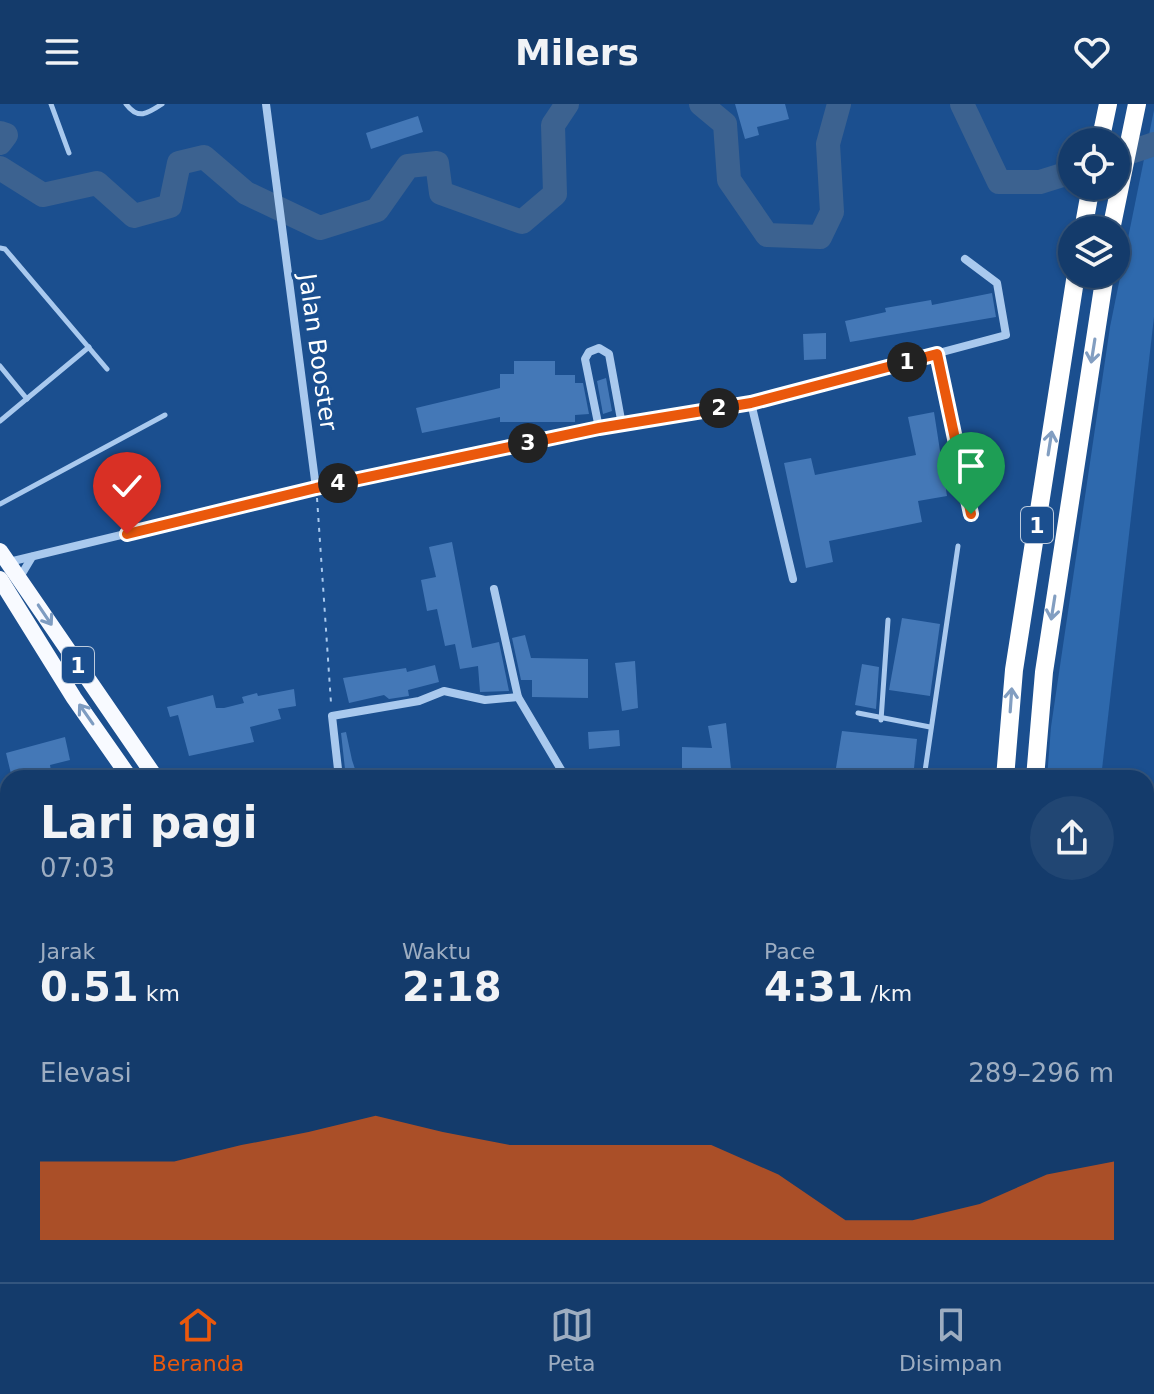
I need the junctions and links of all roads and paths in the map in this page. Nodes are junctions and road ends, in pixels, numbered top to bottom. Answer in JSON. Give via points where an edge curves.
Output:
{"nodes":[{"id":1,"x":51,"y":104,"type":"edge"},
{"id":2,"x":126,"y":104,"type":"edge"},
{"id":3,"x":162,"y":104,"type":"edge"},
{"id":4,"x":266,"y":104,"type":"edge"},
{"id":5,"x":1108,"y":104,"type":"edge"},
{"id":6,"x":1135,"y":113,"type":"edge"},
{"id":7,"x":1103,"y":128,"type":"edge"},
{"id":8,"x":69,"y":153,"type":"dead end"},
{"id":9,"x":1113,"y":216,"type":"edge"},
{"id":10,"x":0,"y":248,"type":"edge"},
{"id":11,"x":965,"y":259,"type":"dead end"},
{"id":12,"x":1074,"y":288,"type":"edge"},
{"id":13,"x":1103,"y":288,"type":"edge"},
{"id":14,"x":89,"y":347,"type":"junction"},
{"id":15,"x":937,"y":354,"type":"junction"},
{"id":16,"x":0,"y":366,"type":"edge"},
{"id":17,"x":107,"y":369,"type":"dead end"},
{"id":18,"x":27,"y":399,"type":"junction"},
{"id":19,"x":751,"y":403,"type":"junction"},
{"id":20,"x":165,"y":415,"type":"dead end"},
{"id":21,"x":0,"y":421,"type":"edge"},
{"id":22,"x":622,"y":425,"type":"junction"},
{"id":23,"x":599,"y":428,"type":"junction"},
{"id":24,"x":316,"y":488,"type":"junction"},
{"id":25,"x":0,"y":504,"type":"edge"},
{"id":26,"x":971,"y":514,"type":"dead end"},
{"id":27,"x":958,"y":546,"type":"dead end"},
{"id":28,"x":5,"y":556,"type":"edge"},
{"id":29,"x":32,"y":557,"type":"junction"},
{"id":30,"x":20,"y":577,"type":"junction"},
{"id":31,"x":0,"y":579,"type":"edge"},
{"id":32,"x":793,"y":579,"type":"dead end"},
{"id":33,"x":494,"y":589,"type":"dead end"},
{"id":34,"x":888,"y":620,"type":"dead end"},
{"id":35,"x":518,"y":697,"type":"junction"},
{"id":36,"x":858,"y":713,"type":"dead end"},
{"id":37,"x":332,"y":716,"type":"junction"},
{"id":38,"x":881,"y":720,"type":"junction"},
{"id":39,"x":930,"y":727,"type":"junction"},
{"id":40,"x":124,"y":770,"type":"edge"},
{"id":41,"x":151,"y":770,"type":"edge"},
{"id":42,"x":338,"y":770,"type":"edge"},
{"id":43,"x":561,"y":770,"type":"edge"},
{"id":44,"x":925,"y":770,"type":"edge"},
{"id":45,"x":1006,"y":770,"type":"edge"},
{"id":46,"x":1036,"y":770,"type":"edge"}],
"edges":[{"from":1,"to":8,"type":"lane"},
{"from":2,"to":3,"type":"lane","via":[[140,116]]},
{"from":4,"to":24,"type":"street","name":"Jalan Booster"},
{"from":5,"to":7,"type":"highway"},
{"from":6,"to":9,"type":"highway"},
{"from":10,"to":14,"type":"lane"},
{"from":11,"to":15,"type":"street","via":[[997,283],[1007,333]]},
{"from":45,"to":12,"type":"highway","number":"1","one_way":true,"via":[[1014,670]]},
{"from":13,"to":46,"type":"highway","number":"1","one_way":true,"via":[[1044,672]]},
{"from":14,"to":17,"type":"lane"},
{"from":14,"to":18,"type":"lane"},
{"from":15,"to":19,"type":"street"},
{"from":15,"to":26,"type":"street"},
{"from":16,"to":18,"type":"lane"},
{"from":18,"to":21,"type":"lane"},
{"from":19,"to":22,"type":"street"},
{"from":19,"to":32,"type":"street"},
{"from":20,"to":25,"type":"lane"},
{"from":22,"to":23,"type":"street"},
{"from":22,"to":23,"type":"street","via":[[609,354],[599,348],[585,359]]},
{"from":23,"to":24,"type":"street"},
{"from":24,"to":29,"type":"street"},
{"from":24,"to":37,"type":"path"},
{"from":27,"to":39,"type":"lane"},
{"from":28,"to":29,"type":"street"},
{"from":28,"to":30,"type":"highway","number":"1"},
{"from":29,"to":30,"type":"street"},
{"from":30,"to":41,"type":"highway","number":"1","one_way":true},
{"from":40,"to":31,"type":"highway","number":"1","one_way":true},
{"from":33,"to":35,"type":"street"},
{"from":34,"to":38,"type":"lane"},
{"from":35,"to":37,"type":"street","via":[[485,700],[444,691],[419,701]]},
{"from":35,"to":43,"type":"street"},
{"from":36,"to":38,"type":"lane"},
{"from":37,"to":42,"type":"street"},
{"from":38,"to":39,"type":"lane"},
{"from":39,"to":44,"type":"lane"}]}
